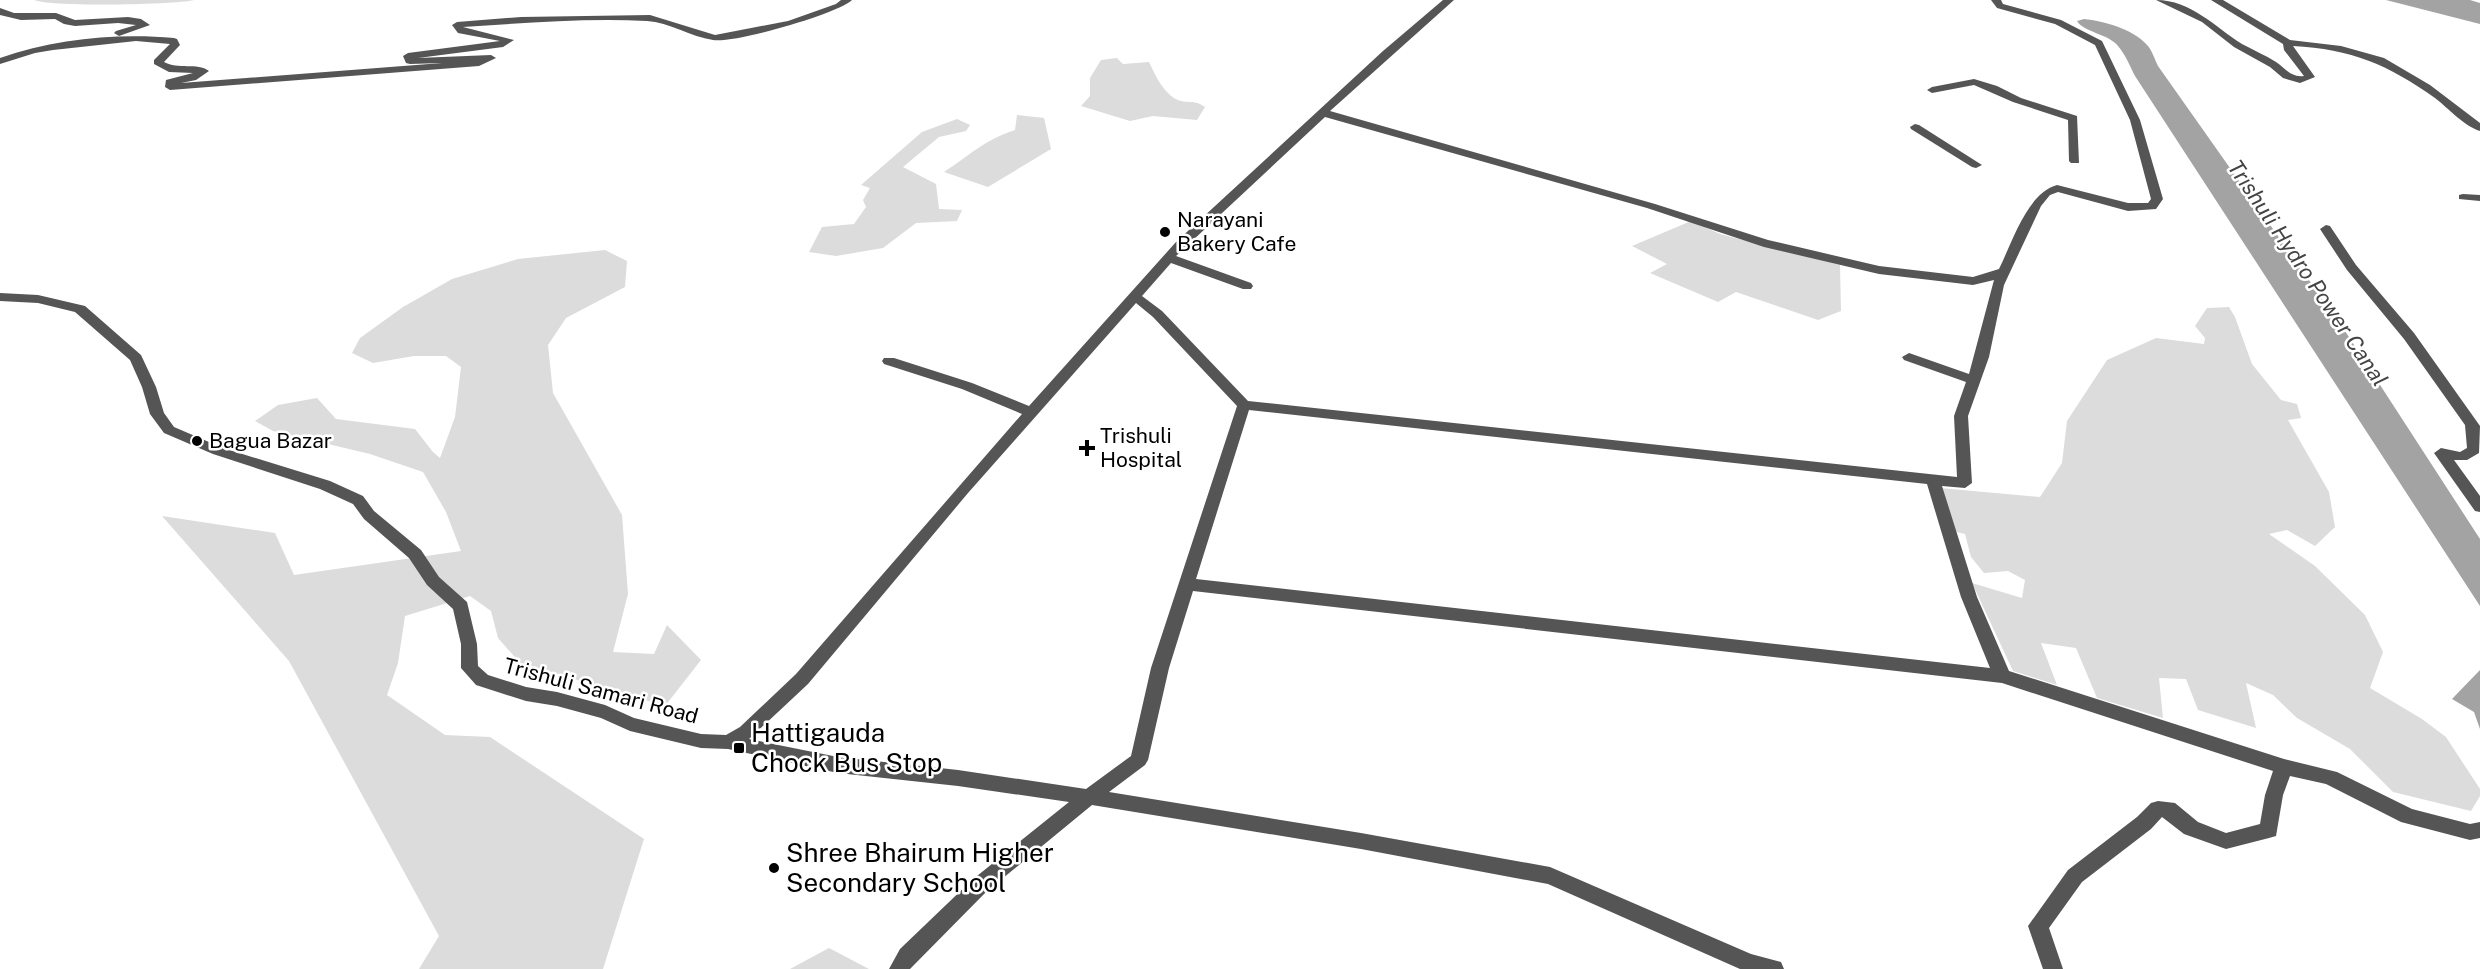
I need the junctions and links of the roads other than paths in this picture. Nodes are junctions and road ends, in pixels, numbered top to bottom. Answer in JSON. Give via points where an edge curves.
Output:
{"nodes":[{"id":1,"x":847,"y":0,"type":"edge"},
{"id":2,"x":1449,"y":0,"type":"edge"},
{"id":3,"x":1996,"y":0,"type":"edge"},
{"id":4,"x":2161,"y":0,"type":"edge"},
{"id":5,"x":2185,"y":0,"type":"edge"},
{"id":6,"x":2216,"y":0,"type":"edge"},
{"id":7,"x":0,"y":11,"type":"edge"},
{"id":8,"x":2205,"y":20,"type":"junction"},
{"id":9,"x":2288,"y":43,"type":"junction"},
{"id":10,"x":55,"y":47,"type":"junction"},
{"id":11,"x":0,"y":61,"type":"edge"},
{"id":12,"x":1932,"y":90,"type":"dead end"},
{"id":13,"x":1324,"y":113,"type":"junction"},
{"id":14,"x":1916,"y":127,"type":"dead end"},
{"id":15,"x":2480,"y":128,"type":"edge"},
{"id":16,"x":2075,"y":160,"type":"dead end"},
{"id":17,"x":1976,"y":165,"type":"dead end"},
{"id":18,"x":2463,"y":197,"type":"dead end"},
{"id":19,"x":2480,"y":198,"type":"edge"},
{"id":20,"x":2326,"y":229,"type":"dead end"},
{"id":21,"x":1169,"y":258,"type":"junction"},
{"id":22,"x":2006,"y":271,"type":"junction"},
{"id":23,"x":1247,"y":286,"type":"dead end"},
{"id":24,"x":1133,"y":296,"type":"junction"},
{"id":25,"x":0,"y":297,"type":"edge"},
{"id":26,"x":1910,"y":357,"type":"dead end"},
{"id":27,"x":889,"y":361,"type":"dead end"},
{"id":28,"x":1974,"y":380,"type":"junction"},
{"id":29,"x":1244,"y":405,"type":"junction"},
{"id":30,"x":1031,"y":412,"type":"junction"},
{"id":31,"x":2476,"y":430,"type":"edge"},
{"id":32,"x":1933,"y":480,"type":"junction"},
{"id":33,"x":2480,"y":507,"type":"edge"},
{"id":34,"x":1188,"y":584,"type":"junction"},
{"id":35,"x":2002,"y":676,"type":"junction"},
{"id":36,"x":728,"y":742,"type":"junction"},
{"id":37,"x":2284,"y":767,"type":"junction"},
{"id":38,"x":1089,"y":797,"type":"junction"},
{"id":39,"x":2480,"y":830,"type":"edge"},
{"id":40,"x":899,"y":969,"type":"edge"},
{"id":41,"x":1774,"y":969,"type":"edge"},
{"id":42,"x":2053,"y":969,"type":"edge"}],
"edges":[{"from":1,"to":10,"type":"street","via":[[790,23],[715,38],[650,18],[521,20],[457,26],[461,31],[509,40],[504,44],[408,56],[410,61],[491,57],[479,63],[170,87],[170,82],[204,71],[169,69],[158,62],[175,45],[174,41],[136,38]]},
{"from":2,"to":13,"type":"street"},
{"from":3,"to":22,"type":"street","via":[[2000,6],[2058,22],[2099,43],[2135,120],[2157,199],[2152,207],[2144,208],[2057,188],[2046,193],[2036,205]]},
{"from":4,"to":8,"type":"street"},
{"from":5,"to":8,"type":"street"},
{"from":6,"to":9,"type":"street"},
{"from":7,"to":10,"type":"street","via":[[24,18],[55,16],[67,22],[123,21],[145,25]]},
{"from":8,"to":9,"type":"street","via":[[2287,76],[2300,80],[2310,77]]},
{"from":9,"to":15,"type":"street","via":[[2318,44],[2372,57],[2392,66]]},
{"from":10,"to":11,"type":"street"},
{"from":12,"to":16,"type":"street","via":[[1974,82],[2073,118]]},
{"from":13,"to":21,"type":"street"},
{"from":13,"to":22,"type":"street","via":[[1651,206],[1764,243],[1879,270],[1973,281]]},
{"from":14,"to":17,"type":"street"},
{"from":18,"to":19,"type":"street"},
{"from":20,"to":31,"type":"street"},
{"from":21,"to":23,"type":"street"},
{"from":21,"to":24,"type":"street"},
{"from":22,"to":28,"type":"street","via":[[1998,285]]},
{"from":24,"to":29,"type":"street","via":[[1162,315]]},
{"from":24,"to":30,"type":"street"},
{"from":25,"to":36,"type":"street","name":"Trishuli Samari Road","via":[[38,298],[80,309],[136,358],[157,414],[169,430],[358,500],[369,515],[415,554],[433,581],[460,606],[470,668],[482,680],[605,712],[630,724],[701,741]]},
{"from":26,"to":28,"type":"street"},
{"from":27,"to":30,"type":"street"},
{"from":28,"to":32,"type":"street","via":[[1961,416],[1965,483]]},
{"from":29,"to":32,"type":"street"},
{"from":29,"to":34,"type":"street"},
{"from":30,"to":36,"type":"street","via":[[802,679],[746,732]]},
{"from":31,"to":33,"type":"street","via":[[2474,450],[2462,458],[2441,453]]},
{"from":32,"to":35,"type":"street","via":[[1969,597]]},
{"from":34,"to":35,"type":"street"},
{"from":34,"to":38,"type":"street","via":[[1160,668],[1139,760]]},
{"from":35,"to":37,"type":"street"},
{"from":36,"to":38,"type":"street","name":"Trishuli Samari Road","via":[[838,765]]},
{"from":37,"to":39,"type":"street","via":[[2330,777],[2408,816],[2470,832]]},
{"from":37,"to":42,"type":"street","via":[[2274,795],[2269,830],[2226,841],[2191,828],[2168,809],[2158,809],[2075,876],[2038,926]]},
{"from":38,"to":40,"type":"street","via":[[979,886]]},
{"from":38,"to":41,"type":"street","name":"Trishuli Samari Road","via":[[1550,876],[1749,963]]}]}
